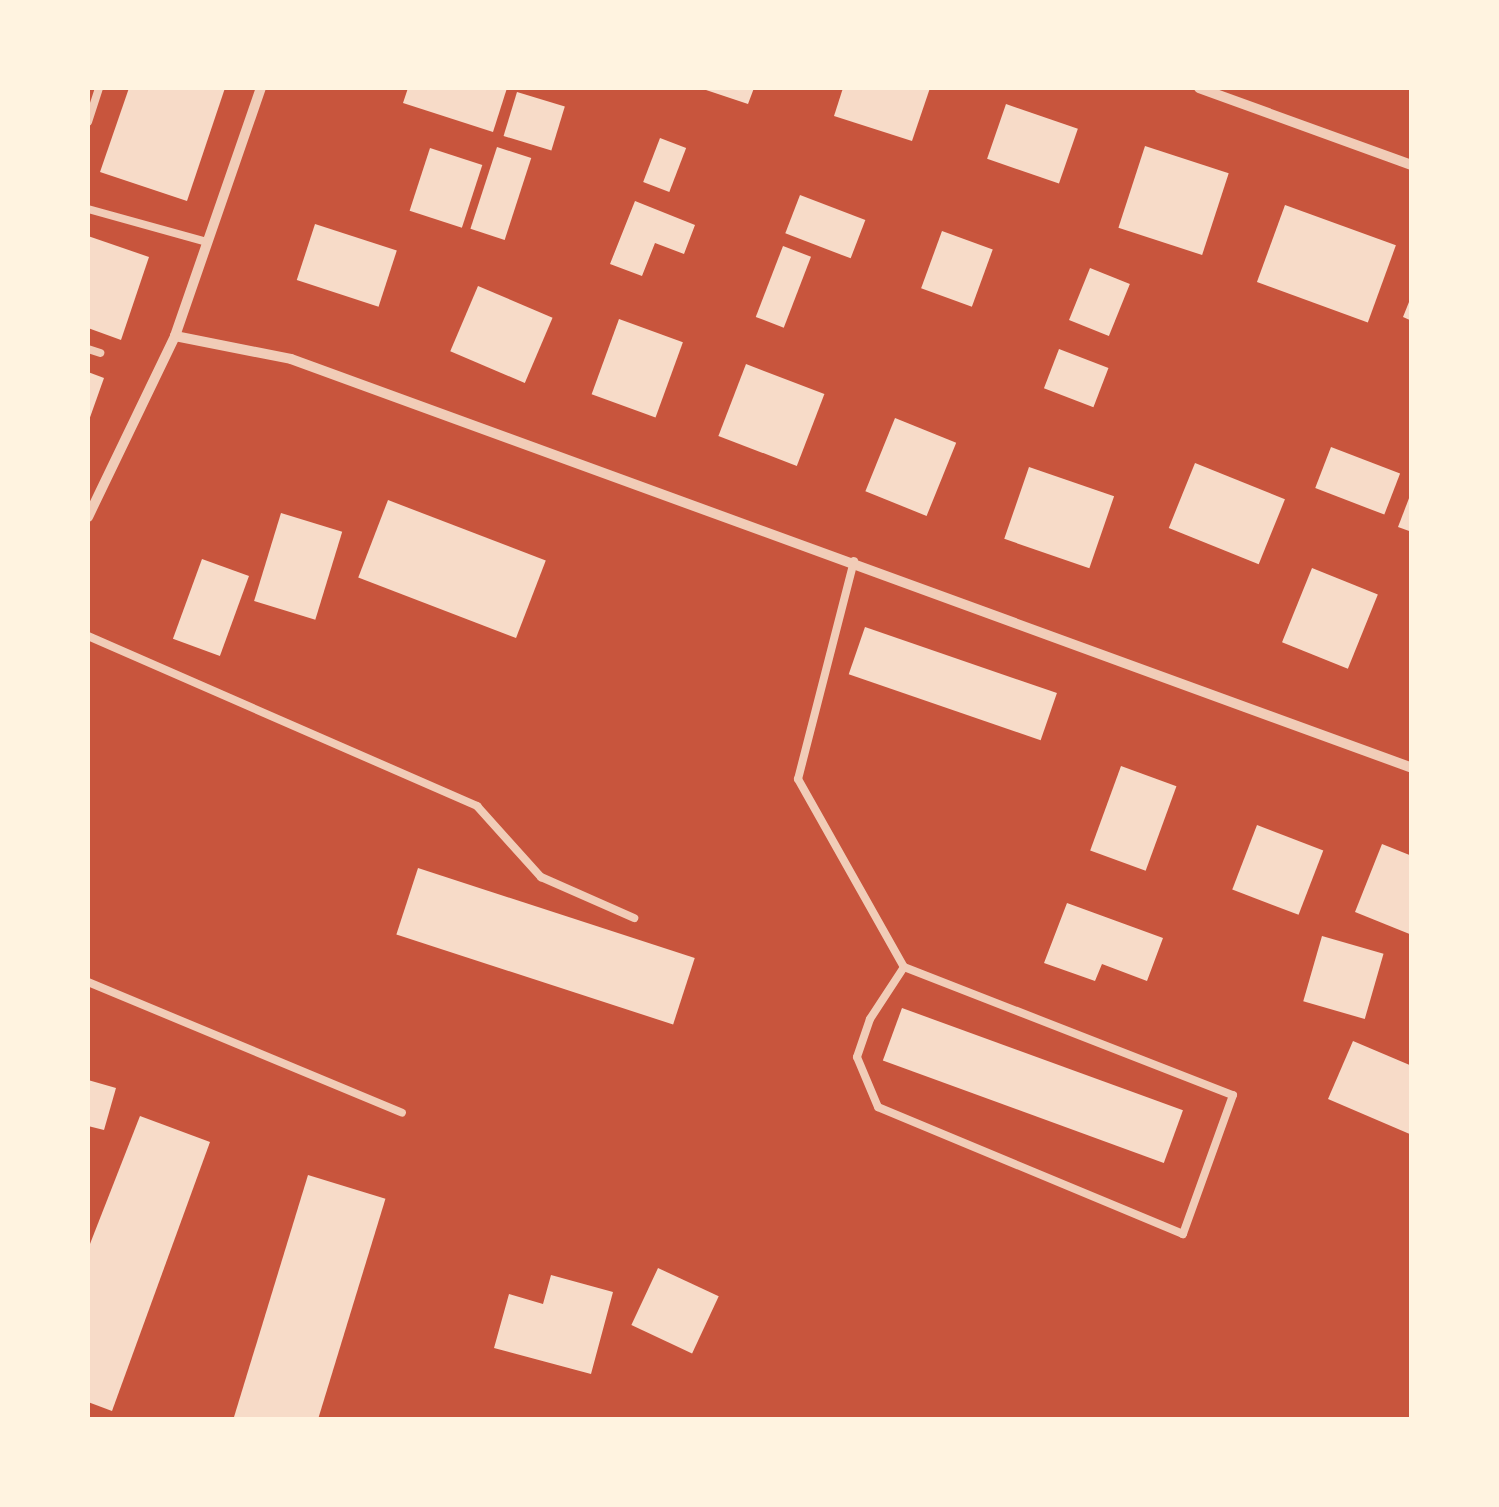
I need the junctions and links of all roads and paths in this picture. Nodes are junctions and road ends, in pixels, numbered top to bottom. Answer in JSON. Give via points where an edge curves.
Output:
{"nodes":[{"id":1,"x":99,"y":88,"type":"edge"},
{"id":2,"x":260,"y":88,"type":"edge"},
{"id":3,"x":1199,"y":88,"type":"edge"},
{"id":4,"x":88,"y":122,"type":"edge"},
{"id":5,"x":1412,"y":164,"type":"edge"},
{"id":6,"x":88,"y":208,"type":"edge"},
{"id":7,"x":207,"y":242,"type":"junction"},
{"id":8,"x":176,"y":336,"type":"junction"},
{"id":9,"x":88,"y":349,"type":"edge"},
{"id":10,"x":100,"y":353,"type":"dead end"},
{"id":11,"x":88,"y":517,"type":"edge"},
{"id":12,"x":854,"y":561,"type":"junction"},
{"id":13,"x":88,"y":636,"type":"edge"},
{"id":14,"x":1412,"y":768,"type":"edge"},
{"id":15,"x":634,"y":918,"type":"dead end"},
{"id":16,"x":904,"y":968,"type":"junction"},
{"id":17,"x":88,"y":982,"type":"edge"},
{"id":18,"x":402,"y":1113,"type":"dead end"}],
"edges":[{"from":1,"to":4,"type":"lane"},
{"from":2,"to":7,"type":"street"},
{"from":3,"to":5,"type":"street"},
{"from":6,"to":7,"type":"lane"},
{"from":7,"to":8,"type":"street"},
{"from":8,"to":11,"type":"street"},
{"from":8,"to":12,"type":"street","via":[[290,359]]},
{"from":9,"to":10,"type":"lane"},
{"from":12,"to":14,"type":"street"},
{"from":12,"to":16,"type":"lane","via":[[798,779]]},
{"from":13,"to":15,"type":"lane","via":[[477,806],[540,876]]},
{"from":16,"to":16,"type":"lane","via":[[1233,1095],[1183,1234],[878,1108],[858,1056],[870,1019]]},
{"from":17,"to":18,"type":"lane"}]}
